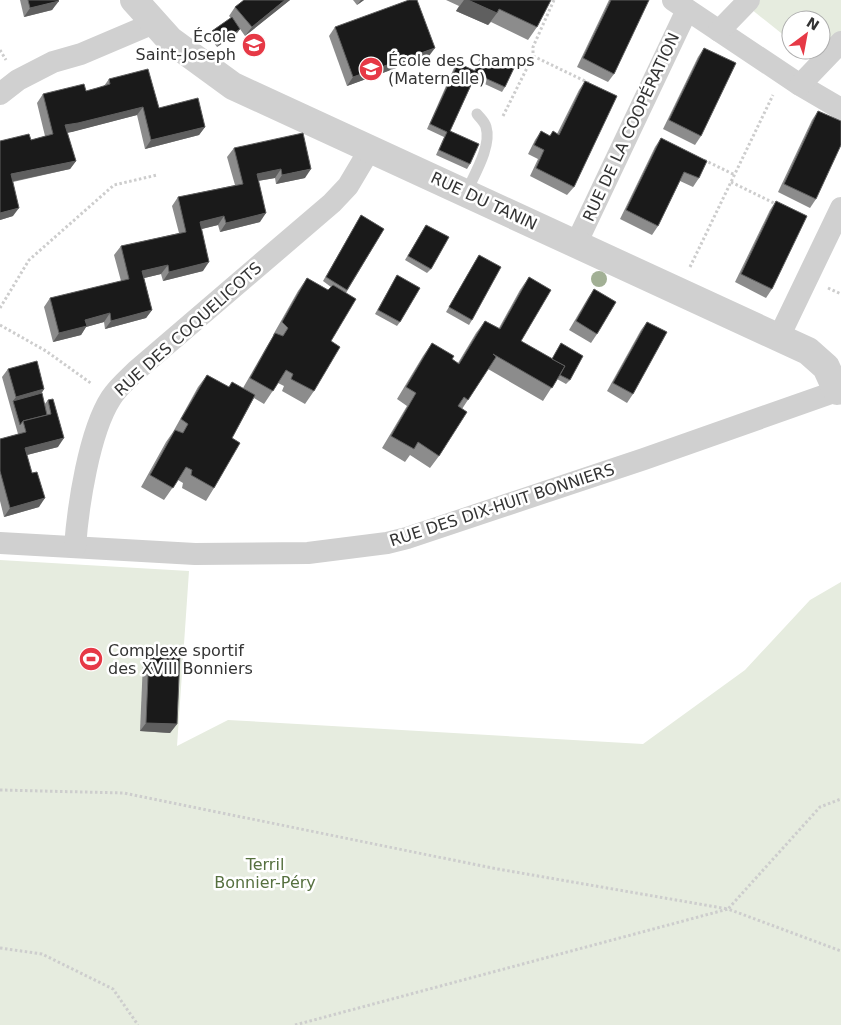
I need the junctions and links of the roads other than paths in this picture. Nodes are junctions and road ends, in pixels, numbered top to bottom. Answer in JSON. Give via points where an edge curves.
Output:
{"nodes":[{"id":1,"x":134,"y":0,"type":"edge"},
{"id":2,"x":749,"y":0,"type":"edge"},
{"id":3,"x":680,"y":5,"type":"edge"},
{"id":4,"x":154,"y":24,"type":"junction"},
{"id":5,"x":720,"y":31,"type":"junction"},
{"id":6,"x":841,"y":42,"type":"edge"},
{"id":7,"x":792,"y":80,"type":"junction"},
{"id":8,"x":0,"y":94,"type":"edge"},
{"id":9,"x":841,"y":109,"type":"edge"},
{"id":10,"x":477,"y":114,"type":"dead end"},
{"id":11,"x":370,"y":149,"type":"junction"},
{"id":12,"x":466,"y":193,"type":"junction"},
{"id":13,"x":841,"y":208,"type":"edge"},
{"id":14,"x":576,"y":244,"type":"junction"},
{"id":15,"x":779,"y":338,"type":"junction"},
{"id":16,"x":839,"y":391,"type":"edge"},
{"id":17,"x":0,"y":543,"type":"edge"},
{"id":18,"x":75,"y":547,"type":"junction"}],
"edges":[{"from":1,"to":4,"type":"street","name":"RUE DU TANIN"},
{"from":2,"to":5,"type":"street"},
{"from":3,"to":5,"type":"street"},
{"from":3,"to":14,"type":"street","name":"RUE DE LA COOPÉRATION"},
{"from":4,"to":8,"type":"street","via":[[53,62],[18,80]]},
{"from":4,"to":11,"type":"street","name":"RUE DU TANIN","via":[[170,40],[233,86]]},
{"from":5,"to":7,"type":"street"},
{"from":6,"to":7,"type":"street"},
{"from":7,"to":9,"type":"street"},
{"from":10,"to":12,"type":"lane","via":[[486,124],[488,136]]},
{"from":11,"to":12,"type":"street","name":"RUE DU TANIN"},
{"from":11,"to":18,"type":"street","name":"RUE DES COQUELICOTS","via":[[348,186],[332,203],[137,370],[111,398],[95,433]]},
{"from":12,"to":14,"type":"street","name":"RUE DU TANIN"},
{"from":13,"to":15,"type":"street"},
{"from":14,"to":15,"type":"street","name":"RUE DU TANIN"},
{"from":15,"to":16,"type":"street","name":"RUE DU TANIN","via":[[808,351],[826,367]]},
{"from":16,"to":18,"type":"street","name":"RUE DES DIX-HUIT BONNIERS","via":[[388,543],[308,554],[195,554]]},
{"from":17,"to":18,"type":"street","name":"RUE DES DIX-HUIT BONNIERS"}]}
